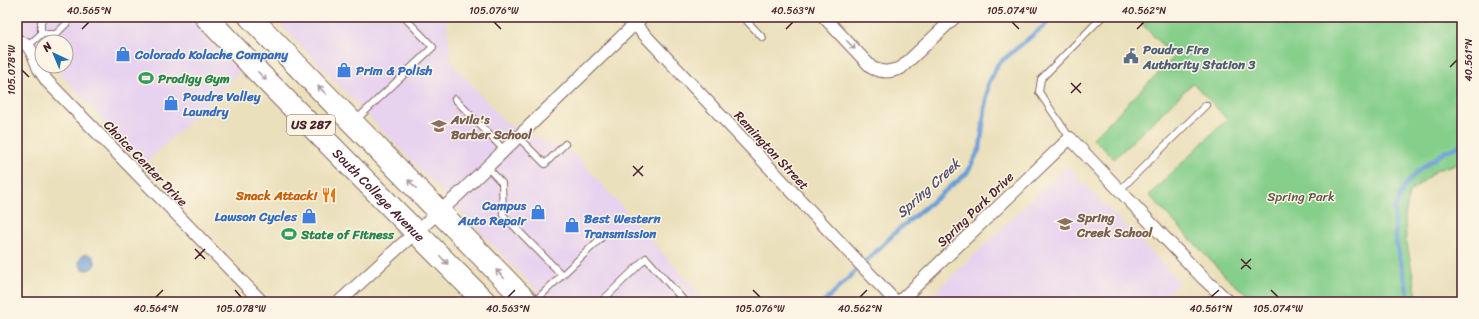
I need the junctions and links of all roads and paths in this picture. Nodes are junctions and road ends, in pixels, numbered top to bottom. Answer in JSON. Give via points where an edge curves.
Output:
{"nodes":[{"id":1,"x":45,"y":17,"type":"edge"},
{"id":2,"x":73,"y":17,"type":"edge"},
{"id":3,"x":206,"y":17,"type":"edge"},
{"id":4,"x":250,"y":17,"type":"edge"},
{"id":5,"x":404,"y":17,"type":"edge"},
{"id":6,"x":743,"y":17,"type":"edge"},
{"id":7,"x":824,"y":17,"type":"edge"},
{"id":8,"x":955,"y":17,"type":"edge"},
{"id":9,"x":1102,"y":17,"type":"edge"},
{"id":10,"x":635,"y":19,"type":"edge"},
{"id":11,"x":41,"y":34,"type":"edge"},
{"id":12,"x":56,"y":34,"type":"edge"},
{"id":13,"x":763,"y":38,"type":"dead end"},
{"id":14,"x":17,"y":40,"type":"edge"},
{"id":15,"x":34,"y":40,"type":"edge"},
{"id":16,"x":28,"y":46,"type":"junction"},
{"id":17,"x":455,"y":99,"type":"dead end"},
{"id":18,"x":1206,"y":105,"type":"dead end"},
{"id":19,"x":353,"y":123,"type":"junction"},
{"id":20,"x":518,"y":137,"type":"junction"},
{"id":21,"x":1070,"y":138,"type":"junction"},
{"id":22,"x":565,"y":144,"type":"dead end"},
{"id":23,"x":504,"y":150,"type":"junction"},
{"id":24,"x":487,"y":167,"type":"junction"},
{"id":25,"x":1120,"y":190,"type":"junction"},
{"id":26,"x":439,"y":212,"type":"junction"},
{"id":27,"x":417,"y":232,"type":"junction"},
{"id":28,"x":601,"y":238,"type":"dead end"},
{"id":29,"x":562,"y":275,"type":"junction"},
{"id":30,"x":262,"y":302,"type":"edge"},
{"id":31,"x":339,"y":302,"type":"edge"},
{"id":32,"x":485,"y":302,"type":"edge"},
{"id":33,"x":527,"y":302,"type":"edge"},
{"id":34,"x":534,"y":302,"type":"edge"},
{"id":35,"x":601,"y":302,"type":"edge"},
{"id":36,"x":686,"y":302,"type":"edge"},
{"id":37,"x":896,"y":302,"type":"edge"},
{"id":38,"x":899,"y":302,"type":"edge"},
{"id":39,"x":1228,"y":302,"type":"edge"}],
"edges":[{"from":1,"to":11,"type":"lane","via":[[41,21]]},
{"from":2,"to":12,"type":"lane"},
{"from":3,"to":27,"type":"highway","name":"South College Avenue","number":"US 287","one_way":true},
{"from":19,"to":4,"type":"highway","number":"US 287","one_way":true},
{"from":5,"to":19,"type":"lane","via":[[433,47]]},
{"from":6,"to":13,"type":"lane"},
{"from":7,"to":8,"type":"street","one_way":true,"via":[[872,68],[882,72],[901,68]]},
{"from":9,"to":21,"type":"lane","via":[[1041,79],[1039,92]]},
{"from":10,"to":20,"type":"street"},
{"from":10,"to":37,"type":"street","name":"Remington Street"},
{"from":14,"to":16,"type":"street"},
{"from":15,"to":16,"type":"lane"},
{"from":16,"to":30,"type":"street","name":"Choice Center Drive","via":[[47,81]]},
{"from":17,"to":23,"type":"lane"},
{"from":18,"to":25,"type":"lane"},
{"from":26,"to":19,"type":"highway","number":"US 287","one_way":true},
{"from":20,"to":22,"type":"lane","via":[[544,164]]},
{"from":20,"to":23,"type":"street"},
{"from":21,"to":25,"type":"street"},
{"from":21,"to":38,"type":"street","name":"Spring Park Drive"},
{"from":23,"to":24,"type":"street"},
{"from":24,"to":26,"type":"street"},
{"from":24,"to":29,"type":"lane","via":[[502,183],[503,215]]},
{"from":25,"to":39,"type":"street"},
{"from":26,"to":27,"type":"street"},
{"from":33,"to":26,"type":"highway","number":"US 287","one_way":true},
{"from":27,"to":31,"type":"street"},
{"from":27,"to":32,"type":"highway","name":"South College Avenue","number":"US 287","one_way":true},
{"from":28,"to":29,"type":"lane"},
{"from":29,"to":34,"type":"lane"},
{"from":35,"to":36,"type":"lane","via":[[646,258]]}]}
